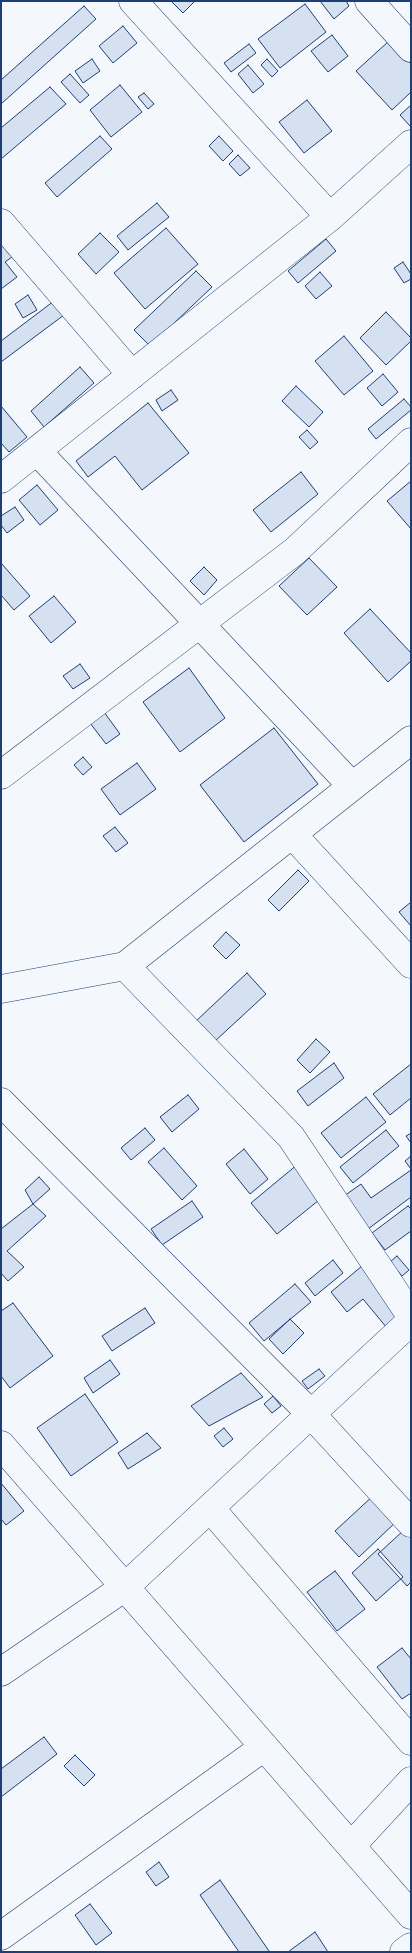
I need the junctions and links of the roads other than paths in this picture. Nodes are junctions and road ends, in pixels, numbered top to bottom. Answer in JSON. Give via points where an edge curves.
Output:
{"nodes":[{"id":1,"x":133,"y":1,"type":"edge"},
{"id":2,"x":369,"y":1,"type":"edge"},
{"id":3,"x":411,"y":48,"type":"edge"},
{"id":4,"x":411,"y":144,"type":"edge"},
{"id":5,"x":330,"y":217,"type":"junction"},
{"id":6,"x":1,"y":223,"type":"edge"},
{"id":7,"x":132,"y":375,"type":"junction"},
{"id":8,"x":411,"y":442,"type":"edge"},
{"id":9,"x":37,"y":450,"type":"junction"},
{"id":10,"x":1,"y":479,"type":"edge"},
{"id":11,"x":200,"y":624,"type":"junction"},
{"id":12,"x":411,"y":740,"type":"edge"},
{"id":13,"x":1,"y":775,"type":"edge"},
{"id":14,"x":352,"y":786,"type":"junction"},
{"id":15,"x":292,"y":834,"type":"junction"},
{"id":16,"x":411,"y":964,"type":"edge"},
{"id":17,"x":125,"y":966,"type":"junction"},
{"id":18,"x":1,"y":989,"type":"edge"},
{"id":19,"x":1,"y":1102,"type":"edge"},
{"id":20,"x":411,"y":1316,"type":"edge"},
{"id":21,"x":411,"y":1321,"type":"edge"},
{"id":22,"x":311,"y":1414,"type":"junction"},
{"id":23,"x":1,"y":1445,"type":"edge"},
{"id":24,"x":210,"y":1508,"type":"junction"},
{"id":25,"x":411,"y":1523,"type":"edge"},
{"id":26,"x":125,"y":1587,"type":"junction"},
{"id":27,"x":1,"y":1672,"type":"edge"},
{"id":28,"x":411,"y":1741,"type":"edge"},
{"id":29,"x":264,"y":1746,"type":"junction"},
{"id":30,"x":411,"y":1781,"type":"edge"},
{"id":31,"x":351,"y":1846,"type":"junction"},
{"id":32,"x":411,"y":1915,"type":"edge"},
{"id":33,"x":1,"y":1936,"type":"edge"},
{"id":34,"x":411,"y":1947,"type":"edge"},
{"id":35,"x":404,"y":1952,"type":"edge"}],
"edges":[{"from":1,"to":5,"type":"street"},
{"from":2,"to":3,"type":"street"},
{"from":4,"to":5,"type":"street"},
{"from":5,"to":7,"type":"street"},
{"from":6,"to":7,"type":"street"},
{"from":7,"to":9,"type":"street"},
{"from":8,"to":11,"type":"street","via":[[295,551]]},
{"from":9,"to":10,"type":"street"},
{"from":9,"to":11,"type":"street"},
{"from":11,"to":13,"type":"street"},
{"from":11,"to":14,"type":"street"},
{"from":12,"to":14,"type":"street"},
{"from":14,"to":15,"type":"street"},
{"from":15,"to":16,"type":"street"},
{"from":15,"to":17,"type":"street"},
{"from":17,"to":18,"type":"street"},
{"from":17,"to":20,"type":"street","via":[[292,1137]]},
{"from":19,"to":22,"type":"street"},
{"from":21,"to":22,"type":"street"},
{"from":22,"to":24,"type":"street"},
{"from":22,"to":25,"type":"street"},
{"from":23,"to":26,"type":"street"},
{"from":24,"to":26,"type":"street"},
{"from":24,"to":28,"type":"street"},
{"from":26,"to":27,"type":"street"},
{"from":26,"to":29,"type":"street"},
{"from":29,"to":31,"type":"street"},
{"from":29,"to":33,"type":"street"},
{"from":30,"to":31,"type":"street"},
{"from":31,"to":32,"type":"street"},
{"from":34,"to":35,"type":"street"}]}
